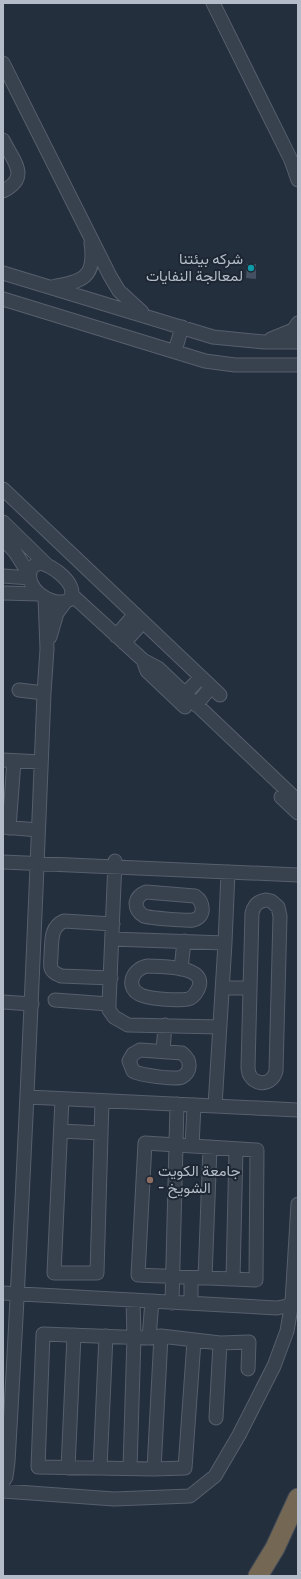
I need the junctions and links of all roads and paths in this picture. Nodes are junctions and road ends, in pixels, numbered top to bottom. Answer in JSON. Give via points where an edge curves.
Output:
{"nodes":[{"id":1,"x":213,"y":3,"type":"edge"},
{"id":2,"x":3,"y":63,"type":"edge"},
{"id":3,"x":8,"y":84,"type":"edge"},
{"id":4,"x":3,"y":140,"type":"edge"},
{"id":5,"x":298,"y":180,"type":"edge"},
{"id":6,"x":3,"y":191,"type":"edge"},
{"id":7,"x":91,"y":241,"type":"junction"},
{"id":8,"x":3,"y":272,"type":"edge"},
{"id":9,"x":50,"y":287,"type":"junction"},
{"id":10,"x":3,"y":299,"type":"edge"},
{"id":11,"x":148,"y":317,"type":"junction"},
{"id":12,"x":298,"y":323,"type":"edge"},
{"id":13,"x":182,"y":327,"type":"junction"},
{"id":14,"x":264,"y":342,"type":"junction"},
{"id":15,"x":298,"y":342,"type":"edge"},
{"id":16,"x":175,"y":351,"type":"junction"},
{"id":17,"x":298,"y":365,"type":"edge"},
{"id":18,"x":3,"y":489,"type":"edge"},
{"id":19,"x":3,"y":522,"type":"edge"},
{"id":20,"x":3,"y":539,"type":"edge"},
{"id":21,"x":47,"y":565,"type":"junction"},
{"id":22,"x":3,"y":576,"type":"edge"},
{"id":23,"x":30,"y":576,"type":"junction"},
{"id":24,"x":3,"y":593,"type":"edge"},
{"id":25,"x":42,"y":596,"type":"junction"},
{"id":26,"x":69,"y":598,"type":"junction"},
{"id":27,"x":139,"y":618,"type":"junction"},
{"id":28,"x":120,"y":639,"type":"junction"},
{"id":29,"x":47,"y":649,"type":"junction"},
{"id":30,"x":143,"y":660,"type":"junction"},
{"id":31,"x":200,"y":677,"type":"junction"},
{"id":32,"x":19,"y":690,"type":"dead end"},
{"id":33,"x":44,"y":693,"type":"junction"},
{"id":34,"x":185,"y":694,"type":"junction"},
{"id":35,"x":196,"y":705,"type":"junction"},
{"id":36,"x":8,"y":760,"type":"edge"},
{"id":37,"x":41,"y":762,"type":"junction"},
{"id":38,"x":7,"y":793,"type":"edge"},
{"id":39,"x":298,"y":801,"type":"edge"},
{"id":40,"x":298,"y":813,"type":"edge"},
{"id":41,"x":6,"y":828,"type":"edge"},
{"id":42,"x":38,"y":830,"type":"junction"},
{"id":43,"x":3,"y":855,"type":"edge"},
{"id":44,"x":37,"y":860,"type":"junction"},
{"id":45,"x":3,"y":862,"type":"edge"},
{"id":46,"x":115,"y":864,"type":"junction"},
{"id":47,"x":298,"y":866,"type":"edge"},
{"id":48,"x":228,"y":872,"type":"junction"},
{"id":49,"x":298,"y":875,"type":"edge"},
{"id":50,"x":158,"y":918,"type":"dead end"},
{"id":51,"x":113,"y":924,"type":"junction"},
{"id":52,"x":112,"y":939,"type":"junction"},
{"id":53,"x":156,"y":940,"type":"junction"},
{"id":54,"x":184,"y":942,"type":"junction"},
{"id":55,"x":225,"y":943,"type":"junction"},
{"id":56,"x":181,"y":969,"type":"junction"},
{"id":57,"x":111,"y":978,"type":"junction"},
{"id":58,"x":223,"y":988,"type":"junction"},
{"id":59,"x":250,"y":988,"type":"junction"},
{"id":60,"x":55,"y":1000,"type":"dead end"},
{"id":61,"x":3,"y":1002,"type":"edge"},
{"id":62,"x":32,"y":1004,"type":"junction"},
{"id":63,"x":109,"y":1004,"type":"junction"},
{"id":64,"x":165,"y":1025,"type":"junction"},
{"id":65,"x":220,"y":1027,"type":"junction"},
{"id":66,"x":163,"y":1051,"type":"dead end"},
{"id":67,"x":28,"y":1097,"type":"junction"},
{"id":68,"x":62,"y":1099,"type":"junction"},
{"id":69,"x":102,"y":1101,"type":"junction"},
{"id":70,"x":177,"y":1104,"type":"junction"},
{"id":71,"x":194,"y":1105,"type":"junction"},
{"id":72,"x":215,"y":1106,"type":"junction"},
{"id":73,"x":298,"y":1110,"type":"edge"},
{"id":74,"x":61,"y":1131,"type":"junction"},
{"id":75,"x":101,"y":1133,"type":"junction"},
{"id":76,"x":176,"y":1145,"type":"junction"},
{"id":77,"x":192,"y":1146,"type":"junction"},
{"id":78,"x":210,"y":1147,"type":"junction"},
{"id":79,"x":236,"y":1149,"type":"junction"},
{"id":80,"x":298,"y":1204,"type":"edge"},
{"id":81,"x":173,"y":1277,"type":"junction"},
{"id":82,"x":191,"y":1278,"type":"junction"},
{"id":83,"x":206,"y":1278,"type":"junction"},
{"id":84,"x":233,"y":1279,"type":"junction"},
{"id":85,"x":3,"y":1293,"type":"edge"},
{"id":86,"x":18,"y":1294,"type":"junction"},
{"id":87,"x":134,"y":1300,"type":"junction"},
{"id":88,"x":152,"y":1301,"type":"junction"},
{"id":89,"x":172,"y":1302,"type":"junction"},
{"id":90,"x":292,"y":1302,"type":"junction"},
{"id":91,"x":191,"y":1303,"type":"junction"},
{"id":92,"x":74,"y":1335,"type":"junction"},
{"id":93,"x":106,"y":1336,"type":"junction"},
{"id":94,"x":134,"y":1337,"type":"junction"},
{"id":95,"x":155,"y":1337,"type":"junction"},
{"id":96,"x":194,"y":1340,"type":"junction"},
{"id":97,"x":220,"y":1343,"type":"junction"},
{"id":98,"x":248,"y":1369,"type":"dead end"},
{"id":99,"x":216,"y":1418,"type":"dead end"},
{"id":100,"x":68,"y":1468,"type":"junction"},
{"id":101,"x":100,"y":1468,"type":"junction"},
{"id":102,"x":130,"y":1468,"type":"junction"},
{"id":103,"x":154,"y":1469,"type":"junction"},
{"id":104,"x":3,"y":1482,"type":"edge"},
{"id":105,"x":3,"y":1491,"type":"edge"},
{"id":106,"x":298,"y":1498,"type":"edge"},
{"id":107,"x":258,"y":1576,"type":"edge"}],
"edges":[{"from":1,"to":5,"type":"street","via":[[291,160]]},
{"from":2,"to":3,"type":"street"},
{"from":3,"to":7,"type":"street"},
{"from":4,"to":6,"type":"street","via":[[17,168],[18,176],[15,184]]},
{"from":7,"to":9,"type":"street","via":[[92,265],[83,278],[75,283]]},
{"from":7,"to":11,"type":"street","via":[[119,291]]},
{"from":8,"to":9,"type":"street"},
{"from":9,"to":11,"type":"street"},
{"from":10,"to":16,"type":"street"},
{"from":11,"to":13,"type":"street"},
{"from":12,"to":14,"type":"street","via":[[293,330]]},
{"from":13,"to":14,"type":"street","via":[[213,337]]},
{"from":13,"to":16,"type":"street"},
{"from":14,"to":15,"type":"street"},
{"from":16,"to":17,"type":"street","via":[[206,361],[235,365]]},
{"from":18,"to":27,"type":"street"},
{"from":19,"to":21,"type":"street"},
{"from":20,"to":23,"type":"street","via":[[15,552]]},
{"from":21,"to":23,"type":"street","via":[[35,564]]},
{"from":21,"to":26,"type":"street","via":[[60,574],[72,589]]},
{"from":22,"to":23,"type":"street"},
{"from":23,"to":25,"type":"street","via":[[33,587]]},
{"from":24,"to":25,"type":"street"},
{"from":25,"to":26,"type":"street","via":[[56,602]]},
{"from":25,"to":29,"type":"street"},
{"from":26,"to":28,"type":"street"},
{"from":26,"to":29,"type":"street","via":[[54,621]]},
{"from":27,"to":28,"type":"street"},
{"from":27,"to":31,"type":"street"},
{"from":28,"to":30,"type":"street"},
{"from":29,"to":33,"type":"street"},
{"from":30,"to":34,"type":"street","via":[[158,668]]},
{"from":30,"to":40,"type":"street","via":[[147,671]]},
{"from":31,"to":34,"type":"street"},
{"from":31,"to":35,"type":"street","via":[[216,691]]},
{"from":32,"to":33,"type":"street"},
{"from":33,"to":37,"type":"street"},
{"from":34,"to":35,"type":"street"},
{"from":35,"to":39,"type":"street"},
{"from":36,"to":37,"type":"street"},
{"from":36,"to":38,"type":"street"},
{"from":37,"to":42,"type":"street"},
{"from":38,"to":41,"type":"street"},
{"from":41,"to":42,"type":"street"},
{"from":42,"to":44,"type":"street"},
{"from":43,"to":44,"type":"street"},
{"from":44,"to":45,"type":"street"},
{"from":44,"to":46,"type":"street"},
{"from":44,"to":62,"type":"street"},
{"from":46,"to":47,"type":"street"},
{"from":46,"to":48,"type":"street"},
{"from":46,"to":51,"type":"street"},
{"from":48,"to":49,"type":"street"},
{"from":48,"to":55,"type":"street"},
{"from":50,"to":53,"type":"street"},
{"from":51,"to":52,"type":"street"},
{"from":51,"to":57,"type":"street","via":[[64,921],[58,924],[52,934],[51,967],[55,973],[64,976]]},
{"from":52,"to":53,"type":"street"},
{"from":52,"to":57,"type":"street"},
{"from":53,"to":54,"type":"street"},
{"from":54,"to":55,"type":"street"},
{"from":54,"to":56,"type":"street"},
{"from":55,"to":58,"type":"street"},
{"from":56,"to":56,"type":"street","via":[[192,971],[199,981],[196,993],[190,998],[145,997],[137,993],[132,985],[133,976],[143,967]]},
{"from":57,"to":63,"type":"street"},
{"from":58,"to":59,"type":"street"},
{"from":58,"to":65,"type":"street"},
{"from":59,"to":59,"type":"street","via":[[248,1071],[252,1079],[264,1083],[272,1079],[276,1071],[280,916],[278,907],[266,900],[255,905],[252,912]]},
{"from":60,"to":63,"type":"street","via":[[73,995]]},
{"from":61,"to":62,"type":"street"},
{"from":62,"to":67,"type":"street"},
{"from":63,"to":64,"type":"street","via":[[109,1010],[114,1018],[128,1025]]},
{"from":64,"to":65,"type":"street"},
{"from":64,"to":66,"type":"street"},
{"from":65,"to":72,"type":"street"},
{"from":67,"to":68,"type":"street"},
{"from":67,"to":86,"type":"street"},
{"from":68,"to":69,"type":"street"},
{"from":68,"to":74,"type":"street"},
{"from":69,"to":70,"type":"street"},
{"from":69,"to":75,"type":"street"},
{"from":70,"to":71,"type":"street"},
{"from":70,"to":76,"type":"street"},
{"from":71,"to":72,"type":"street"},
{"from":71,"to":77,"type":"street"},
{"from":72,"to":73,"type":"street"},
{"from":74,"to":75,"type":"street"},
{"from":74,"to":75,"type":"street","via":[[54,1272],[97,1273]]},
{"from":76,"to":77,"type":"street"},
{"from":76,"to":81,"type":"street"},
{"from":76,"to":81,"type":"street","via":[[145,1143],[138,1275]]},
{"from":77,"to":78,"type":"street"},
{"from":78,"to":79,"type":"street"},
{"from":78,"to":83,"type":"street"},
{"from":79,"to":84,"type":"street"},
{"from":79,"to":84,"type":"street","via":[[258,1150],[256,1280]]},
{"from":80,"to":90,"type":"street"},
{"from":81,"to":82,"type":"street"},
{"from":81,"to":89,"type":"street"},
{"from":82,"to":83,"type":"street"},
{"from":82,"to":91,"type":"street"},
{"from":83,"to":84,"type":"street"},
{"from":85,"to":86,"type":"street"},
{"from":86,"to":87,"type":"street"},
{"from":86,"to":104,"type":"street","via":[[8,1467]]},
{"from":87,"to":88,"type":"street"},
{"from":87,"to":94,"type":"street"},
{"from":88,"to":89,"type":"street"},
{"from":88,"to":95,"type":"street"},
{"from":89,"to":91,"type":"street"},
{"from":90,"to":91,"type":"street","via":[[277,1308]]},
{"from":90,"to":105,"type":"street","via":[[287,1331],[274,1366],[239,1435],[215,1476],[190,1496],[114,1499]]},
{"from":92,"to":93,"type":"street"},
{"from":92,"to":100,"type":"street"},
{"from":92,"to":100,"type":"street","via":[[44,1334],[38,1460],[38,1467]]},
{"from":93,"to":94,"type":"street"},
{"from":93,"to":101,"type":"street"},
{"from":94,"to":95,"type":"street"},
{"from":94,"to":102,"type":"street"},
{"from":95,"to":96,"type":"street"},
{"from":95,"to":103,"type":"street"},
{"from":96,"to":97,"type":"street"},
{"from":96,"to":103,"type":"street","via":[[185,1468]]},
{"from":97,"to":98,"type":"street","via":[[249,1342]]},
{"from":97,"to":99,"type":"street"},
{"from":100,"to":101,"type":"street"},
{"from":101,"to":102,"type":"street"},
{"from":102,"to":103,"type":"street"},
{"from":106,"to":107,"type":"highway","via":[[275,1548]]}]}
